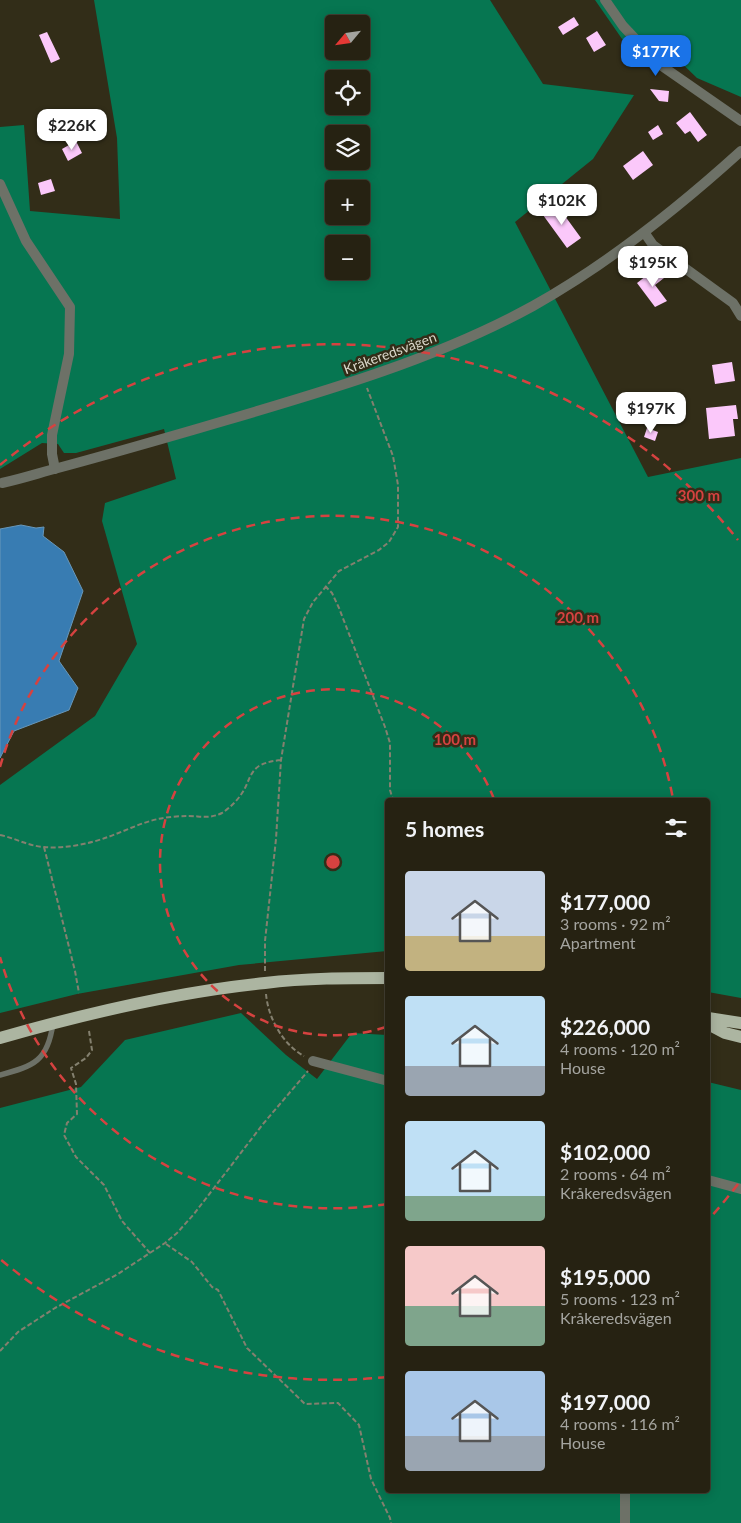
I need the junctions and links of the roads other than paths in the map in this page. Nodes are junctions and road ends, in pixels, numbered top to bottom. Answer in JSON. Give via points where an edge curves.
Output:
{"nodes":[{"id":1,"x":606,"y":0,"type":"edge"},
{"id":2,"x":741,"y":121,"type":"edge"},
{"id":3,"x":741,"y":151,"type":"edge"},
{"id":4,"x":0,"y":184,"type":"edge"},
{"id":5,"x":644,"y":232,"type":"junction"},
{"id":6,"x":741,"y":316,"type":"edge"},
{"id":7,"x":55,"y":469,"type":"junction"},
{"id":8,"x":2,"y":483,"type":"dead end"},
{"id":9,"x":385,"y":978,"type":"edge"},
{"id":10,"x":710,"y":1018,"type":"edge"},
{"id":11,"x":53,"y":1023,"type":"junction"},
{"id":12,"x":741,"y":1023,"type":"edge"},
{"id":13,"x":710,"y":1025,"type":"edge"},
{"id":14,"x":741,"y":1037,"type":"edge"},
{"id":15,"x":0,"y":1038,"type":"edge"},
{"id":16,"x":313,"y":1061,"type":"road end"},
{"id":17,"x":0,"y":1075,"type":"edge"},
{"id":18,"x":385,"y":1080,"type":"edge"},
{"id":19,"x":710,"y":1181,"type":"edge"},
{"id":20,"x":741,"y":1189,"type":"edge"},
{"id":21,"x":625,"y":1493,"type":"edge"},
{"id":22,"x":625,"y":1523,"type":"edge"}],
"edges":[{"from":1,"to":2,"type":"street","via":[[623,26],[659,64]]},
{"from":3,"to":5,"type":"street","name":"Kråkeredsvägen"},
{"from":4,"to":7,"type":"street","via":[[26,241],[70,307],[69,354],[52,434]]},
{"from":5,"to":6,"type":"street","via":[[653,245],[733,303]]},
{"from":5,"to":7,"type":"street","name":"Kråkeredsvägen","via":[[533,306],[454,344],[363,378]]},
{"from":7,"to":8,"type":"street","name":"Kråkeredsvägen"},
{"from":9,"to":11,"type":"main road","via":[[266,982],[128,1004]]},
{"from":10,"to":12,"type":"main road"},
{"from":11,"to":15,"type":"main road"},
{"from":11,"to":17,"type":"lane","via":[[42,1057],[23,1069]]},
{"from":13,"to":14,"type":"main road"},
{"from":16,"to":18,"type":"street"},
{"from":19,"to":20,"type":"street"},
{"from":21,"to":22,"type":"street"}]}
